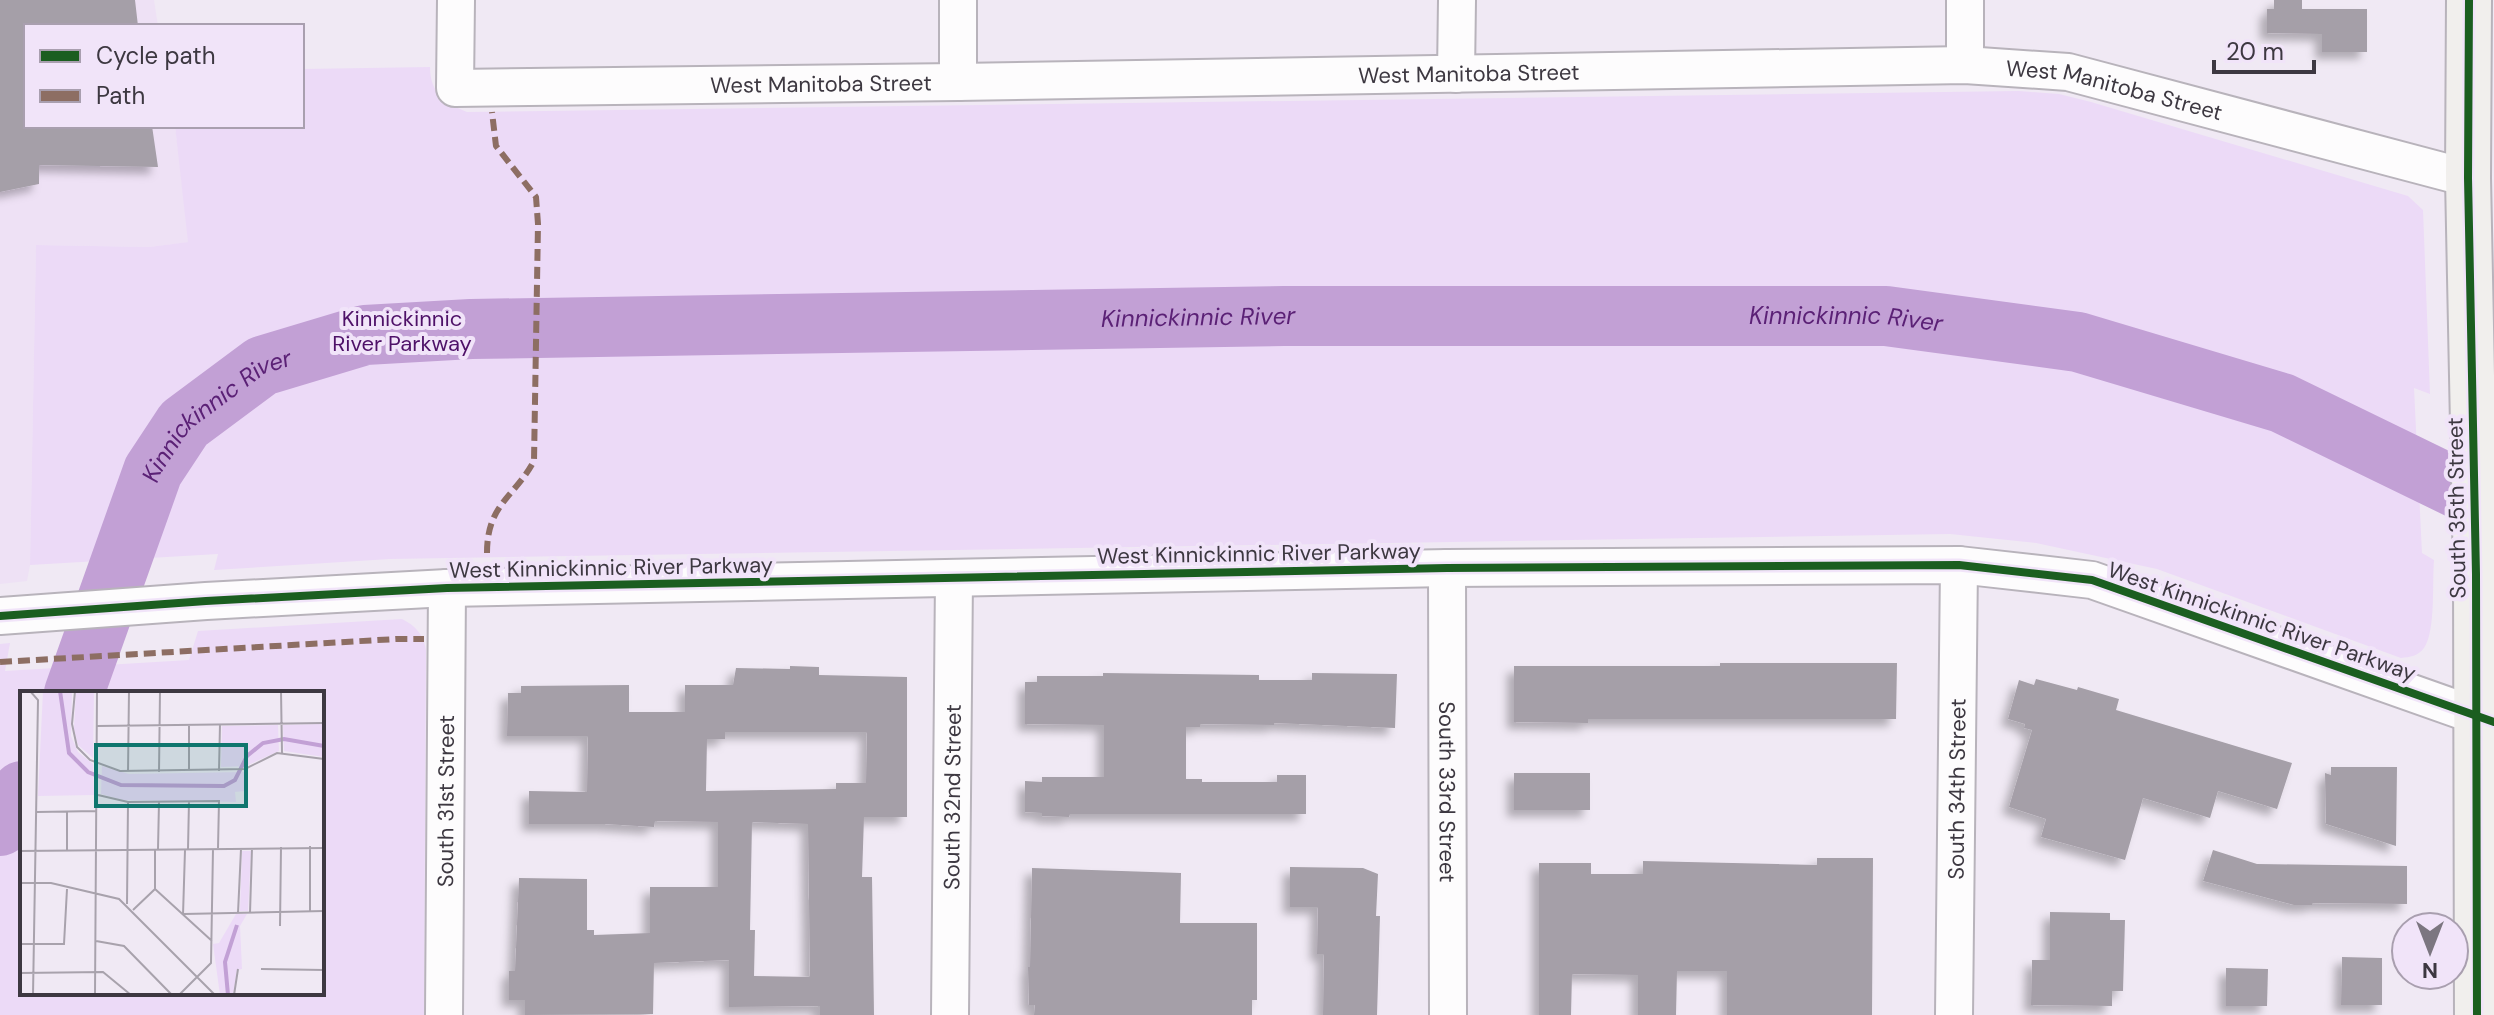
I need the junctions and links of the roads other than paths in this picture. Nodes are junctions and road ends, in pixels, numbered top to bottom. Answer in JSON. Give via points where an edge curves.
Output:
{"nodes":[{"id":1,"x":456,"y":0,"type":"edge"},
{"id":2,"x":958,"y":0,"type":"edge"},
{"id":3,"x":1457,"y":0,"type":"edge"},
{"id":4,"x":1965,"y":0,"type":"edge"},
{"id":5,"x":2469,"y":0,"type":"edge"},
{"id":6,"x":1965,"y":65,"type":"junction"},
{"id":7,"x":1456,"y":74,"type":"junction"},
{"id":8,"x":958,"y":82,"type":"junction"},
{"id":9,"x":2468,"y":178,"type":"junction"},
{"id":10,"x":1959,"y":565,"type":"junction"},
{"id":11,"x":1447,"y":568,"type":"junction"},
{"id":12,"x":954,"y":578,"type":"junction"},
{"id":13,"x":447,"y":588,"type":"junction"},
{"id":14,"x":8,"y":615,"type":"edge"},
{"id":15,"x":2485,"y":719,"type":"edge"},
{"id":16,"x":444,"y":1015,"type":"edge"},
{"id":17,"x":950,"y":1015,"type":"edge"},
{"id":18,"x":1448,"y":1015,"type":"edge"},
{"id":19,"x":1954,"y":1015,"type":"edge"},
{"id":20,"x":2477,"y":1015,"type":"edge"}],
"edges":[{"from":1,"to":8,"type":"street","name":"West Manitoba Street","via":[[455,88]]},
{"from":2,"to":8,"type":"street"},
{"from":3,"to":7,"type":"street"},
{"from":4,"to":6,"type":"street"},
{"from":5,"to":9,"type":"main road","name":"South 35th Street"},
{"from":6,"to":7,"type":"street","name":"West Manitoba Street"},
{"from":6,"to":9,"type":"street","name":"West Manitoba Street","via":[[2068,72]]},
{"from":7,"to":8,"type":"street","name":"West Manitoba Street"},
{"from":9,"to":15,"type":"main road","name":"South 35th Street","via":[[2476,574]]},
{"from":10,"to":11,"type":"street","name":"West Kinnickinnic River Parkway"},
{"from":10,"to":15,"type":"street","name":"West Kinnickinnic River Parkway","via":[[2092,580]]},
{"from":10,"to":19,"type":"street","name":"South 34th Street"},
{"from":11,"to":12,"type":"street","name":"West Kinnickinnic River Parkway"},
{"from":11,"to":18,"type":"street","name":"South 33rd Street"},
{"from":12,"to":13,"type":"street","name":"West Kinnickinnic River Parkway"},
{"from":12,"to":17,"type":"street","name":"South 32nd Street"},
{"from":13,"to":14,"type":"street","name":"West Kinnickinnic River Parkway"},
{"from":13,"to":16,"type":"street","name":"South 31st Street"},
{"from":15,"to":20,"type":"main road","name":"South 35th Street"}]}
